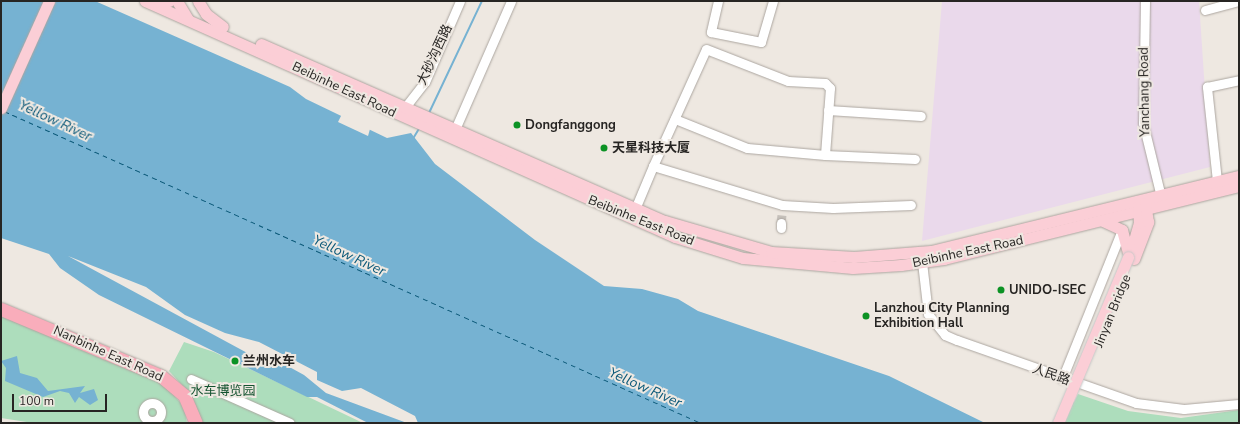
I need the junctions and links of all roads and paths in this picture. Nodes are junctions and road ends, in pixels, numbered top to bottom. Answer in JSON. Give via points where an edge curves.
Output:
{"nodes":[{"id":1,"x":42,"y":1,"type":"edge"},
{"id":2,"x":49,"y":1,"type":"edge"},
{"id":3,"x":145,"y":1,"type":"edge"},
{"id":4,"x":166,"y":1,"type":"edge"},
{"id":5,"x":198,"y":1,"type":"edge"},
{"id":6,"x":460,"y":1,"type":"edge"},
{"id":7,"x":511,"y":1,"type":"edge"},
{"id":8,"x":718,"y":1,"type":"edge"},
{"id":9,"x":773,"y":1,"type":"edge"},
{"id":10,"x":1145,"y":1,"type":"edge"},
{"id":11,"x":1239,"y":1,"type":"edge"},
{"id":12,"x":179,"y":5,"type":"edge"},
{"id":13,"x":1205,"y":10,"type":"dead end"},
{"id":14,"x":196,"y":24,"type":"junction"},
{"id":15,"x":223,"y":28,"type":"junction"},
{"id":16,"x":1239,"y":80,"type":"edge"},
{"id":17,"x":1,"y":95,"type":"edge"},
{"id":18,"x":1,"y":108,"type":"edge"},
{"id":19,"x":411,"y":108,"type":"junction"},
{"id":20,"x":828,"y":110,"type":"junction"},
{"id":21,"x":921,"y":116,"type":"dead end"},
{"id":22,"x":675,"y":119,"type":"junction"},
{"id":23,"x":452,"y":126,"type":"junction"},
{"id":24,"x":447,"y":138,"type":"junction"},
{"id":25,"x":825,"y":155,"type":"junction"},
{"id":26,"x":915,"y":159,"type":"dead end"},
{"id":27,"x":653,"y":166,"type":"junction"},
{"id":28,"x":1239,"y":176,"type":"edge"},
{"id":29,"x":1217,"y":181,"type":"junction"},
{"id":30,"x":1239,"y":186,"type":"edge"},
{"id":31,"x":1160,"y":193,"type":"junction"},
{"id":32,"x":1139,"y":198,"type":"junction"},
{"id":33,"x":1163,"y":204,"type":"junction"},
{"id":34,"x":911,"y":205,"type":"dead end"},
{"id":35,"x":635,"y":209,"type":"junction"},
{"id":36,"x":1144,"y":210,"type":"junction"},
{"id":37,"x":1103,"y":221,"type":"junction"},
{"id":38,"x":1122,"y":230,"type":"junction"},
{"id":39,"x":1131,"y":258,"type":"junction"},
{"id":40,"x":922,"y":262,"type":"junction"},
{"id":41,"x":1,"y":303,"type":"edge"},
{"id":42,"x":1,"y":308,"type":"edge"},
{"id":43,"x":44,"y":326,"type":"junction"},
{"id":44,"x":191,"y":379,"type":"dead end"},
{"id":45,"x":1062,"y":379,"type":"junction"},
{"id":46,"x":1239,"y":404,"type":"edge"},
{"id":47,"x":196,"y":423,"type":"edge"},
{"id":48,"x":290,"y":423,"type":"edge"},
{"id":49,"x":1058,"y":423,"type":"edge"},
{"id":50,"x":1067,"y":423,"type":"edge"}],
"edges":[{"from":1,"to":17,"type":"main road"},
{"from":2,"to":18,"type":"main road"},
{"from":3,"to":4,"type":"main road"},
{"from":3,"to":14,"type":"main road","name":"Beibinhe East Road"},
{"from":4,"to":12,"type":"main road","name":"Beibinhe East Road"},
{"from":5,"to":15,"type":"main road","via":[[206,14]]},
{"from":6,"to":19,"type":"street","name":"大砂沟西路"},
{"from":7,"to":23,"type":"street"},
{"from":8,"to":9,"type":"street","via":[[711,32],[761,42]]},
{"from":10,"to":31,"type":"street","name":"Yanchang Road","via":[[1144,123]]},
{"from":11,"to":13,"type":"street"},
{"from":12,"to":14,"type":"main road"},
{"from":12,"to":15,"type":"main road","name":"Beibinhe East Road"},
{"from":14,"to":24,"type":"main road","name":"Beibinhe East Road"},
{"from":15,"to":19,"type":"main road","name":"Beibinhe East Road"},
{"from":16,"to":29,"type":"street","via":[[1207,88]]},
{"from":19,"to":23,"type":"main road","name":"Beibinhe East Road"},
{"from":20,"to":21,"type":"street"},
{"from":20,"to":22,"type":"street","via":[[830,88],[825,83],[788,81],[709,48]]},
{"from":20,"to":25,"type":"street"},
{"from":22,"to":25,"type":"street","via":[[747,148]]},
{"from":22,"to":27,"type":"street"},
{"from":23,"to":24,"type":"street"},
{"from":23,"to":35,"type":"main road","name":"Beibinhe East Road"},
{"from":24,"to":40,"type":"main road","name":"Beibinhe East Road","via":[[676,237],[743,258],[853,268]]},
{"from":25,"to":26,"type":"street"},
{"from":27,"to":34,"type":"street","via":[[781,218],[833,208]]},
{"from":27,"to":35,"type":"street"},
{"from":28,"to":29,"type":"main road","name":"Beibinhe East Road"},
{"from":29,"to":31,"type":"main road","name":"Beibinhe East Road"},
{"from":30,"to":33,"type":"main road","name":"Beibinhe East Road"},
{"from":31,"to":32,"type":"main road","name":"Beibinhe East Road"},
{"from":31,"to":33,"type":"street","name":"Yanchang Road"},
{"from":32,"to":35,"type":"main road","name":"Beibinhe East Road","via":[[931,251],[854,257],[746,246]]},
{"from":32,"to":36,"type":"main road"},
{"from":33,"to":36,"type":"main road","name":"Beibinhe East Road"},
{"from":36,"to":37,"type":"main road","name":"Beibinhe East Road"},
{"from":36,"to":39,"type":"main road"},
{"from":37,"to":38,"type":"main road"},
{"from":37,"to":40,"type":"main road","name":"Beibinhe East Road"},
{"from":38,"to":39,"type":"main road"},
{"from":38,"to":45,"type":"street"},
{"from":39,"to":49,"type":"main road","name":"Jinyan Bridge","bridge":true},
{"from":39,"to":50,"type":"main road","name":"Jinyan Bridge"},
{"from":40,"to":45,"type":"street","name":"人民路","via":[[928,314],[945,335]]},
{"from":41,"to":43,"type":"main road","name":"Nanbinhe East Road"},
{"from":42,"to":43,"type":"highway","name":"Nanbinhe East Road"},
{"from":43,"to":47,"type":"highway","name":"Nanbinhe East Road","via":[[170,382],[184,395]]},
{"from":44,"to":48,"type":"street"},
{"from":45,"to":46,"type":"street","name":"人民路","via":[[1158,407]]}]}
